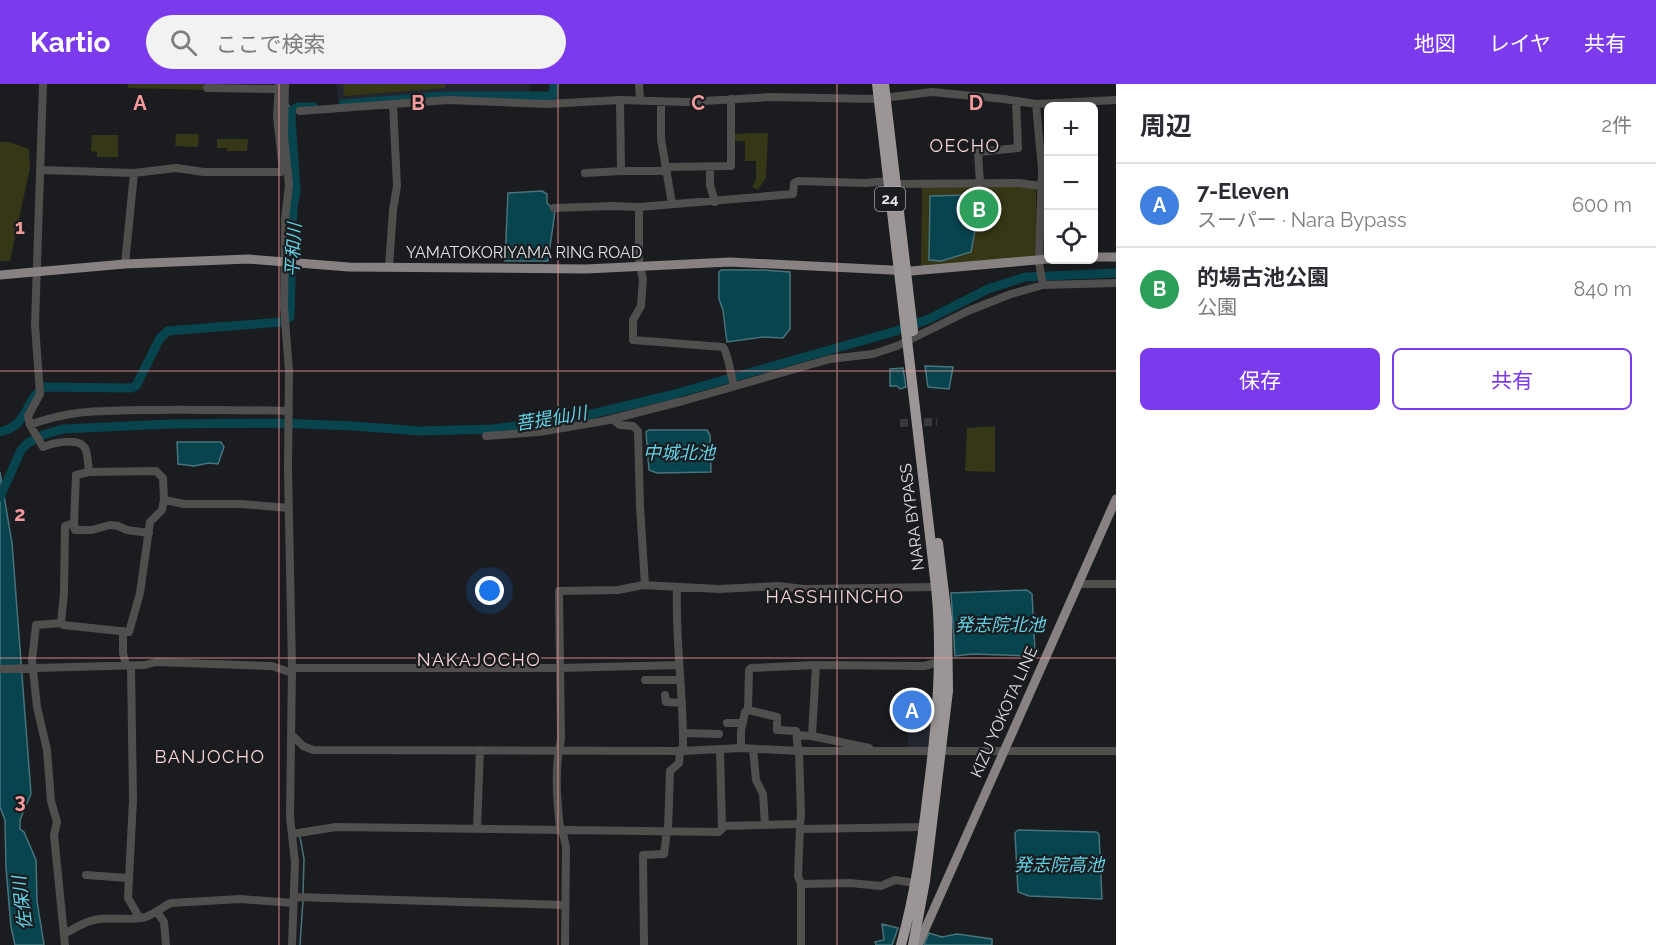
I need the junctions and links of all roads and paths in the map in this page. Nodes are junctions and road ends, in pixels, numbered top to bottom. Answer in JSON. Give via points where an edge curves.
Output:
{"nodes":[{"id":1,"x":43,"y":84,"type":"edge"},
{"id":2,"x":639,"y":84,"type":"edge"},
{"id":3,"x":877,"y":84,"type":"edge"},
{"id":4,"x":884,"y":84,"type":"edge"},
{"id":5,"x":207,"y":88,"type":"edge"},
{"id":6,"x":282,"y":88,"type":"edge"},
{"id":7,"x":882,"y":98,"type":"junction"},
{"id":8,"x":731,"y":99,"type":"junction"},
{"id":9,"x":620,"y":100,"type":"junction"},
{"id":10,"x":640,"y":100,"type":"junction"},
{"id":11,"x":1016,"y":100,"type":"junction"},
{"id":12,"x":1116,"y":100,"type":"edge"},
{"id":13,"x":661,"y":101,"type":"junction"},
{"id":14,"x":393,"y":104,"type":"junction"},
{"id":15,"x":1036,"y":104,"type":"junction"},
{"id":16,"x":300,"y":111,"type":"dead end"},
{"id":17,"x":710,"y":166,"type":"junction"},
{"id":18,"x":667,"y":169,"type":"junction"},
{"id":19,"x":41,"y":170,"type":"junction"},
{"id":20,"x":621,"y":171,"type":"junction"},
{"id":21,"x":134,"y":173,"type":"junction"},
{"id":22,"x":585,"y":173,"type":"dead end"},
{"id":23,"x":892,"y":183,"type":"junction"},
{"id":24,"x":980,"y":183,"type":"junction"},
{"id":25,"x":1040,"y":186,"type":"junction"},
{"id":26,"x":715,"y":202,"type":"junction"},
{"id":27,"x":672,"y":204,"type":"junction"},
{"id":28,"x":639,"y":207,"type":"junction"},
{"id":29,"x":554,"y":208,"type":"dead end"},
{"id":30,"x":1098,"y":257,"type":"edge"},
{"id":31,"x":1116,"y":257,"type":"edge"},
{"id":32,"x":1042,"y":260,"type":"edge"},
{"id":33,"x":290,"y":261,"type":"junction"},
{"id":34,"x":125,"y":264,"type":"junction"},
{"id":35,"x":640,"y":266,"type":"junction"},
{"id":36,"x":389,"y":267,"type":"junction"},
{"id":37,"x":902,"y":271,"type":"junction"},
{"id":38,"x":36,"y":272,"type":"junction"},
{"id":39,"x":0,"y":275,"type":"edge"},
{"id":40,"x":1116,"y":283,"type":"edge"},
{"id":41,"x":1043,"y":284,"type":"junction"},
{"id":42,"x":910,"y":337,"type":"junction"},
{"id":43,"x":734,"y":385,"type":"junction"},
{"id":44,"x":289,"y":412,"type":"junction"},
{"id":45,"x":612,"y":419,"type":"junction"},
{"id":46,"x":30,"y":424,"type":"junction"},
{"id":47,"x":486,"y":436,"type":"dead end"},
{"id":48,"x":89,"y":472,"type":"junction"},
{"id":49,"x":1116,"y":499,"type":"edge"},
{"id":50,"x":164,"y":500,"type":"junction"},
{"id":51,"x":289,"y":508,"type":"junction"},
{"id":52,"x":74,"y":523,"type":"junction"},
{"id":53,"x":149,"y":533,"type":"junction"},
{"id":54,"x":1078,"y":584,"type":"junction"},
{"id":55,"x":1116,"y":584,"type":"edge"},
{"id":56,"x":645,"y":585,"type":"junction"},
{"id":57,"x":677,"y":587,"type":"junction"},
{"id":58,"x":936,"y":587,"type":"junction"},
{"id":59,"x":60,"y":623,"type":"junction"},
{"id":60,"x":123,"y":631,"type":"junction"},
{"id":61,"x":940,"y":662,"type":"junction"},
{"id":62,"x":816,"y":664,"type":"junction"},
{"id":63,"x":128,"y":665,"type":"junction"},
{"id":64,"x":680,"y":666,"type":"junction"},
{"id":65,"x":31,"y":668,"type":"junction"},
{"id":66,"x":559,"y":668,"type":"junction"},
{"id":67,"x":0,"y":669,"type":"edge"},
{"id":68,"x":292,"y":670,"type":"junction"},
{"id":69,"x":645,"y":680,"type":"dead end"},
{"id":70,"x":680,"y":680,"type":"junction"},
{"id":71,"x":665,"y":695,"type":"dead end"},
{"id":72,"x":682,"y":703,"type":"junction"},
{"id":73,"x":748,"y":710,"type":"junction"},
{"id":74,"x":727,"y":723,"type":"dead end"},
{"id":75,"x":743,"y":723,"type":"junction"},
{"id":76,"x":683,"y":733,"type":"junction"},
{"id":77,"x":719,"y":734,"type":"dead end"},
{"id":78,"x":292,"y":735,"type":"junction"},
{"id":79,"x":797,"y":735,"type":"junction"},
{"id":80,"x":812,"y":736,"type":"junction"},
{"id":81,"x":741,"y":748,"type":"junction"},
{"id":82,"x":559,"y":749,"type":"junction"},
{"id":83,"x":720,"y":749,"type":"junction"},
{"id":84,"x":753,"y":749,"type":"junction"},
{"id":85,"x":480,"y":750,"type":"junction"},
{"id":86,"x":682,"y":750,"type":"junction"},
{"id":87,"x":798,"y":751,"type":"junction"},
{"id":88,"x":874,"y":751,"type":"junction"},
{"id":89,"x":937,"y":751,"type":"junction"},
{"id":90,"x":1003,"y":751,"type":"junction"},
{"id":91,"x":1116,"y":751,"type":"edge"},
{"id":92,"x":765,"y":825,"type":"junction"},
{"id":93,"x":799,"y":826,"type":"junction"},
{"id":94,"x":924,"y":827,"type":"junction"},
{"id":95,"x":477,"y":828,"type":"junction"},
{"id":96,"x":561,"y":829,"type":"junction"},
{"id":97,"x":722,"y":829,"type":"junction"},
{"id":98,"x":668,"y":830,"type":"junction"},
{"id":99,"x":292,"y":834,"type":"junction"},
{"id":100,"x":949,"y":871,"type":"junction"},
{"id":101,"x":86,"y":875,"type":"dead end"},
{"id":102,"x":128,"y":878,"type":"junction"},
{"id":103,"x":916,"y":883,"type":"junction"},
{"id":104,"x":801,"y":884,"type":"junction"},
{"id":105,"x":293,"y":900,"type":"junction"},
{"id":106,"x":565,"y":905,"type":"junction"},
{"id":107,"x":921,"y":907,"type":"junction"},
{"id":108,"x":158,"y":913,"type":"junction"},
{"id":109,"x":139,"y":917,"type":"junction"},
{"id":110,"x":64,"y":934,"type":"junction"},
{"id":111,"x":64,"y":945,"type":"edge"},
{"id":112,"x":166,"y":945,"type":"edge"},
{"id":113,"x":292,"y":945,"type":"edge"},
{"id":114,"x":565,"y":945,"type":"edge"},
{"id":115,"x":644,"y":945,"type":"edge"},
{"id":116,"x":801,"y":945,"type":"edge"},
{"id":117,"x":902,"y":945,"type":"edge"},
{"id":118,"x":916,"y":945,"type":"edge"}],
"edges":[{"from":1,"to":19,"type":"street"},
{"from":2,"to":10,"type":"street"},
{"from":3,"to":7,"type":"highway","name":"NARA BYPASS","number":"24"},
{"from":4,"to":7,"type":"highway","name":"NARA BYPASS","number":"24"},
{"from":5,"to":6,"type":"street"},
{"from":6,"to":21,"type":"street","via":[[277,117],[281,172],[176,168]]},
{"from":6,"to":33,"type":"street","via":[[289,185],[285,219]]},
{"from":7,"to":8,"type":"street"},
{"from":7,"to":11,"type":"street","via":[[932,92]]},
{"from":7,"to":23,"type":"highway","name":"NARA BYPASS","number":"24"},
{"from":8,"to":13,"type":"street"},
{"from":8,"to":17,"type":"street","via":[[731,166]]},
{"from":9,"to":10,"type":"street"},
{"from":9,"to":14,"type":"street","via":[[546,104],[448,100]]},
{"from":9,"to":20,"type":"street"},
{"from":10,"to":13,"type":"street"},
{"from":11,"to":15,"type":"street"},
{"from":11,"to":24,"type":"street","via":[[1018,148],[978,152]]},
{"from":12,"to":15,"type":"street"},
{"from":13,"to":18,"type":"street","via":[[661,139]]},
{"from":14,"to":16,"type":"street"},
{"from":14,"to":36,"type":"street","via":[[397,186]]},
{"from":15,"to":25,"type":"street"},
{"from":17,"to":18,"type":"street"},
{"from":17,"to":26,"type":"street"},
{"from":18,"to":20,"type":"street"},
{"from":18,"to":27,"type":"street"},
{"from":19,"to":21,"type":"street"},
{"from":19,"to":38,"type":"street"},
{"from":20,"to":22,"type":"street"},
{"from":21,"to":34,"type":"street"},
{"from":23,"to":24,"type":"street"},
{"from":23,"to":26,"type":"street","via":[[798,181],[792,194]]},
{"from":23,"to":37,"type":"highway","name":"NARA BYPASS","number":"24"},
{"from":24,"to":25,"type":"street"},
{"from":25,"to":32,"type":"street"},
{"from":26,"to":27,"type":"street"},
{"from":27,"to":28,"type":"street"},
{"from":28,"to":29,"type":"street"},
{"from":28,"to":35,"type":"street"},
{"from":30,"to":31,"type":"main road"},
{"from":32,"to":37,"type":"main road","name":"YAMATOKORIYAMA RING ROAD"},
{"from":32,"to":41,"type":"street"},
{"from":33,"to":34,"type":"main road","name":"YAMATOKORIYAMA RING ROAD"},
{"from":33,"to":36,"type":"main road","name":"YAMATOKORIYAMA RING ROAD"},
{"from":33,"to":44,"type":"street","via":[[284,307]]},
{"from":34,"to":38,"type":"main road","name":"YAMATOKORIYAMA RING ROAD"},
{"from":35,"to":36,"type":"main road","name":"YAMATOKORIYAMA RING ROAD"},
{"from":35,"to":37,"type":"main road","name":"YAMATOKORIYAMA RING ROAD","via":[[730,262]]},
{"from":35,"to":43,"type":"street","via":[[642,300],[633,320],[633,340],[723,347]]},
{"from":37,"to":42,"type":"highway","name":"NARA BYPASS","number":"24"},
{"from":38,"to":39,"type":"main road","name":"YAMATOKORIYAMA RING ROAD"},
{"from":38,"to":46,"type":"street","via":[[40,394],[28,416]]},
{"from":40,"to":41,"type":"street"},
{"from":41,"to":42,"type":"street"},
{"from":42,"to":43,"type":"street","via":[[873,354],[830,359]]},
{"from":42,"to":58,"type":"highway","name":"NARA BYPASS","number":"24"},
{"from":42,"to":89,"type":"highway","name":"NARA BYPASS","number":"24","via":[[947,618],[948,691]]},
{"from":43,"to":45,"type":"street"},
{"from":44,"to":46,"type":"street","via":[[80,412],[54,415]]},
{"from":44,"to":51,"type":"street"},
{"from":45,"to":47,"type":"street","via":[[539,432]]},
{"from":45,"to":56,"type":"street","via":[[638,431]]},
{"from":46,"to":48,"type":"street","via":[[43,447],[60,441],[81,444]]},
{"from":48,"to":50,"type":"street","via":[[156,471],[163,478]]},
{"from":48,"to":52,"type":"street","via":[[76,475]]},
{"from":49,"to":54,"type":"main road","name":"KIZU YOKOTA LINE"},
{"from":50,"to":51,"type":"street"},
{"from":50,"to":53,"type":"street","via":[[162,510],[150,522]]},
{"from":51,"to":68,"type":"street"},
{"from":52,"to":53,"type":"street","via":[[75,530],[110,525]]},
{"from":52,"to":59,"type":"street","via":[[65,526]]},
{"from":53,"to":60,"type":"street","via":[[134,615],[129,632]]},
{"from":54,"to":55,"type":"street"},
{"from":54,"to":90,"type":"main road","name":"KIZU YOKOTA LINE"},
{"from":56,"to":57,"type":"street"},
{"from":56,"to":66,"type":"street","via":[[618,590],[559,591]]},
{"from":57,"to":58,"type":"street"},
{"from":57,"to":64,"type":"street"},
{"from":58,"to":61,"type":"highway","name":"NARA BYPASS","number":"24"},
{"from":59,"to":60,"type":"street"},
{"from":59,"to":65,"type":"street","via":[[36,625]]},
{"from":60,"to":63,"type":"street","via":[[123,654]]},
{"from":61,"to":62,"type":"street","via":[[924,666]]},
{"from":61,"to":89,"type":"highway","name":"NARA BYPASS","number":"24"},
{"from":62,"to":73,"type":"street","via":[[751,668]]},
{"from":62,"to":80,"type":"street"},
{"from":63,"to":65,"type":"street"},
{"from":63,"to":68,"type":"street","via":[[256,665]]},
{"from":63,"to":102,"type":"street","via":[[133,800]]},
{"from":64,"to":66,"type":"street"},
{"from":64,"to":70,"type":"street"},
{"from":65,"to":67,"type":"street"},
{"from":65,"to":110,"type":"street","via":[[57,822],[54,835]]},
{"from":66,"to":68,"type":"street"},
{"from":66,"to":82,"type":"street"},
{"from":68,"to":78,"type":"street"},
{"from":69,"to":70,"type":"street"},
{"from":70,"to":72,"type":"street"},
{"from":71,"to":72,"type":"street","via":[[666,702]]},
{"from":72,"to":76,"type":"street"},
{"from":73,"to":75,"type":"street"},
{"from":73,"to":79,"type":"street","via":[[777,717],[777,730],[796,731]]},
{"from":74,"to":75,"type":"street"},
{"from":75,"to":81,"type":"street"},
{"from":76,"to":77,"type":"street"},
{"from":76,"to":86,"type":"street"},
{"from":78,"to":85,"type":"street","via":[[312,750]]},
{"from":78,"to":99,"type":"street"},
{"from":79,"to":80,"type":"street"},
{"from":79,"to":87,"type":"street"},
{"from":80,"to":88,"type":"street"},
{"from":81,"to":83,"type":"street"},
{"from":81,"to":84,"type":"street"},
{"from":82,"to":85,"type":"street"},
{"from":82,"to":86,"type":"street"},
{"from":82,"to":96,"type":"street","via":[[557,794]]},
{"from":83,"to":86,"type":"street"},
{"from":83,"to":97,"type":"street"},
{"from":84,"to":87,"type":"street"},
{"from":84,"to":92,"type":"street","via":[[756,780],[764,794]]},
{"from":85,"to":95,"type":"street"},
{"from":86,"to":98,"type":"street","via":[[670,771]]},
{"from":87,"to":88,"type":"street"},
{"from":87,"to":93,"type":"street"},
{"from":88,"to":89,"type":"street"},
{"from":89,"to":90,"type":"street"},
{"from":89,"to":94,"type":"highway","name":"NARA BYPASS","number":"24"},
{"from":89,"to":107,"type":"highway","name":"NARA BYPASS","number":"24"},
{"from":90,"to":91,"type":"street"},
{"from":90,"to":100,"type":"main road","name":"KIZU YOKOTA LINE"},
{"from":92,"to":93,"type":"street"},
{"from":92,"to":97,"type":"street"},
{"from":93,"to":94,"type":"street"},
{"from":93,"to":104,"type":"street"},
{"from":94,"to":103,"type":"highway","name":"NARA BYPASS","number":"24"},
{"from":95,"to":96,"type":"street"},
{"from":95,"to":99,"type":"street","via":[[336,827]]},
{"from":96,"to":98,"type":"street"},
{"from":96,"to":106,"type":"street","via":[[566,847]]},
{"from":97,"to":98,"type":"street"},
{"from":98,"to":115,"type":"street","via":[[664,854],[643,855]]},
{"from":99,"to":105,"type":"street"},
{"from":100,"to":107,"type":"main road","name":"KIZU YOKOTA LINE"},
{"from":100,"to":118,"type":"main road","name":"KIZU YOKOTA LINE"},
{"from":101,"to":102,"type":"street"},
{"from":102,"to":109,"type":"street","via":[[128,898]]},
{"from":103,"to":104,"type":"street","via":[[895,880],[881,886]]},
{"from":103,"to":117,"type":"highway","name":"NARA BYPASS","number":"24"},
{"from":104,"to":116,"type":"street"},
{"from":105,"to":106,"type":"street"},
{"from":105,"to":108,"type":"street","via":[[171,903]]},
{"from":105,"to":113,"type":"street"},
{"from":106,"to":114,"type":"street"},
{"from":107,"to":117,"type":"main road","name":"KIZU YOKOTA LINE"},
{"from":107,"to":118,"type":"highway","name":"NARA BYPASS","number":"24"},
{"from":108,"to":109,"type":"street"},
{"from":108,"to":112,"type":"street","via":[[164,922]]},
{"from":109,"to":110,"type":"street","via":[[95,920]]},
{"from":110,"to":111,"type":"street"}]}
